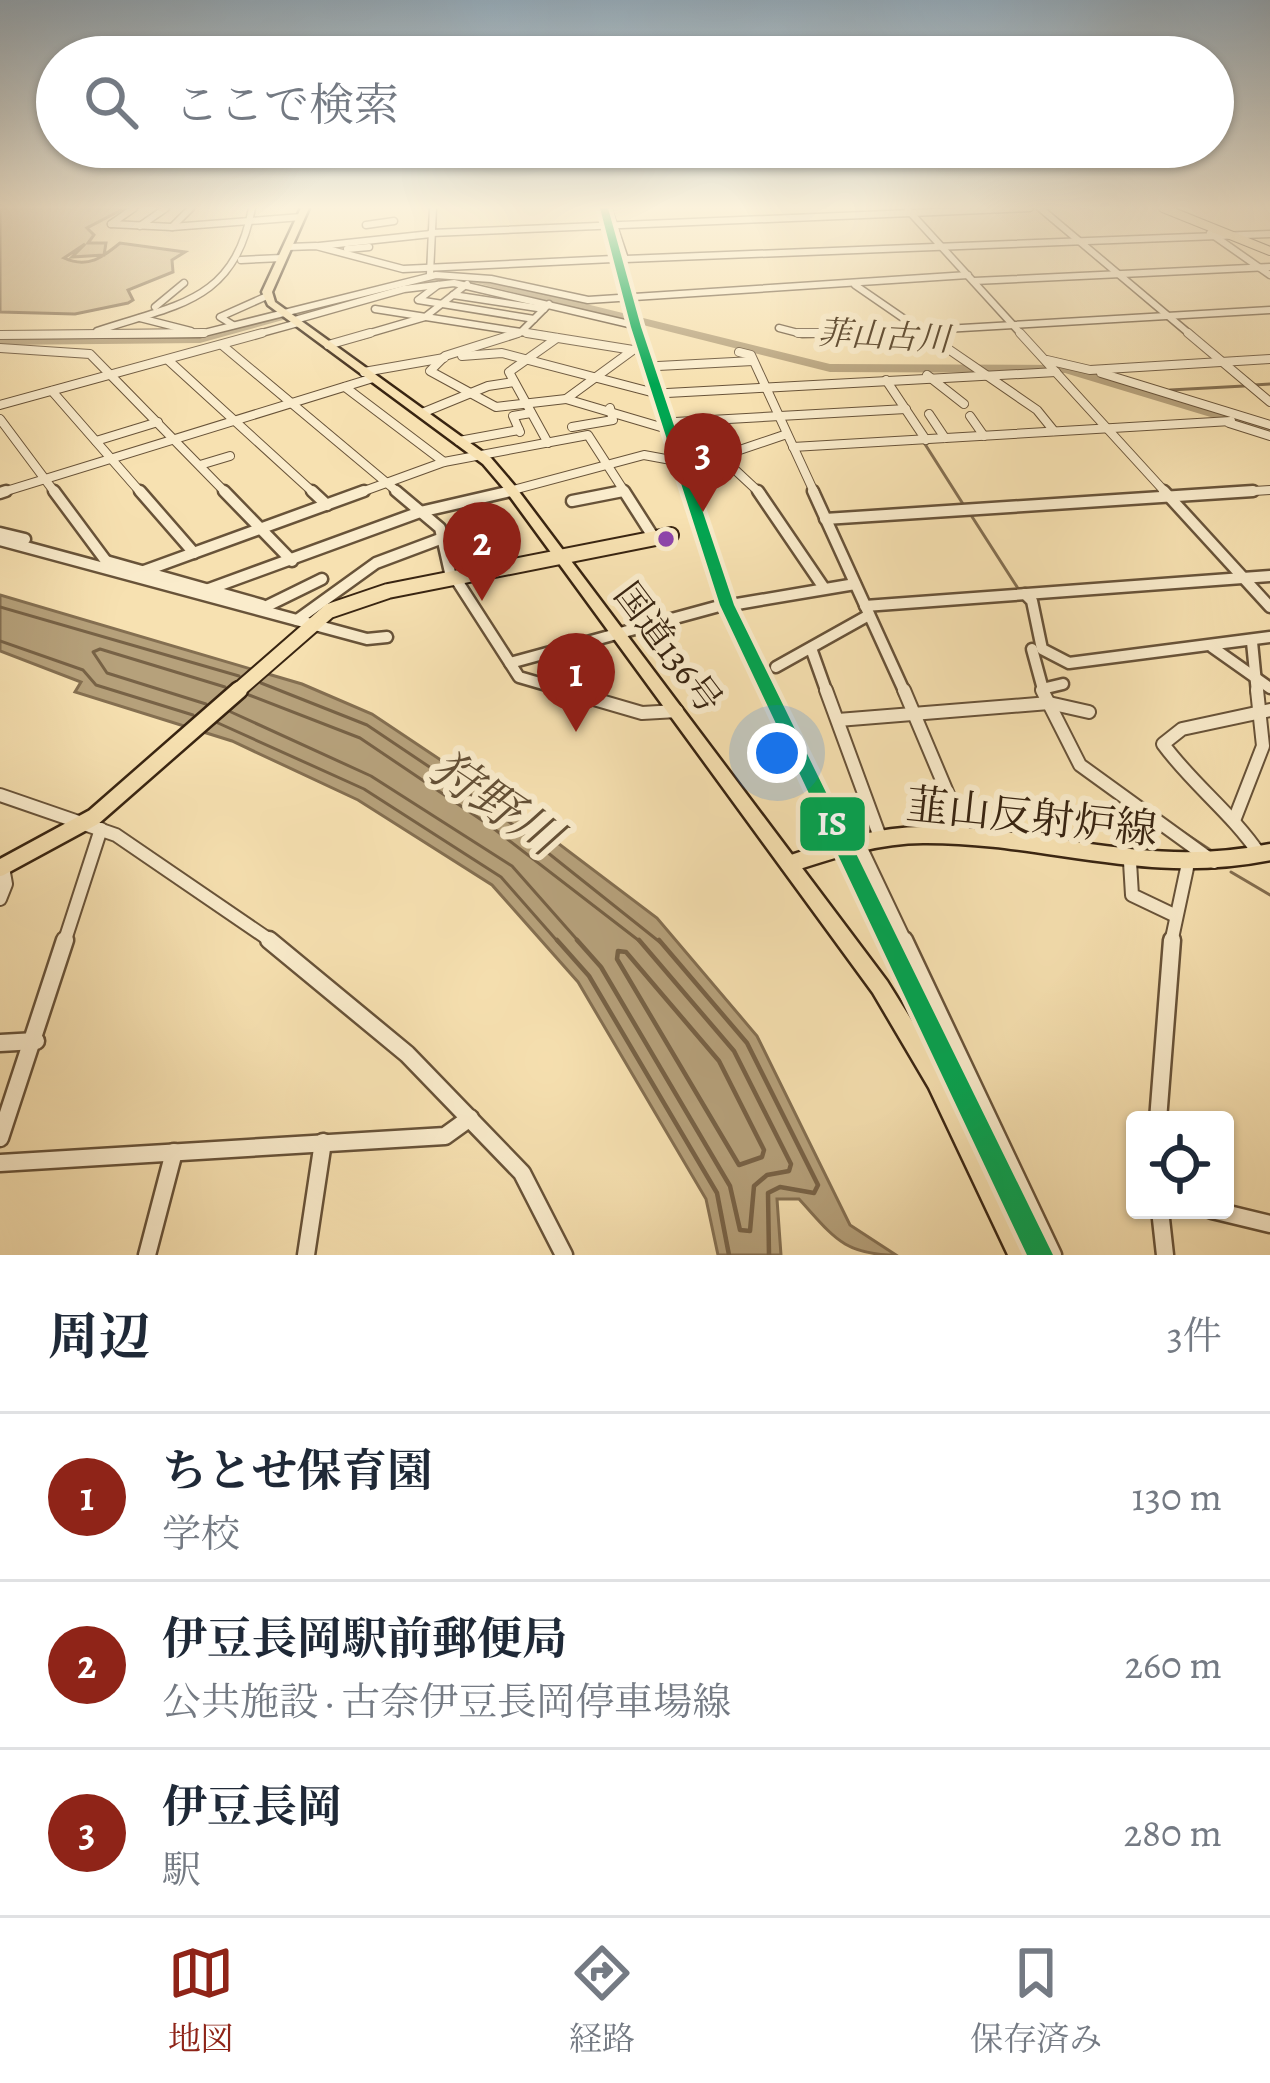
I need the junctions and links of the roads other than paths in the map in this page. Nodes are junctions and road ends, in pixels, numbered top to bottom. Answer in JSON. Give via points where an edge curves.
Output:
{"nodes":[{"id":1,"x":234,"y":267,"type":"edge"},
{"id":2,"x":279,"y":267,"type":"edge"},
{"id":3,"x":395,"y":267,"type":"edge"},
{"id":4,"x":432,"y":267,"type":"edge"},
{"id":5,"x":548,"y":267,"type":"edge"},
{"id":6,"x":960,"y":267,"type":"edge"},
{"id":7,"x":1110,"y":267,"type":"edge"},
{"id":8,"x":1259,"y":268,"type":"joint"},
{"id":9,"x":1270,"y":271,"type":"edge"},
{"id":10,"x":1119,"y":274,"type":"junction"},
{"id":11,"x":432,"y":278,"type":"junction"},
{"id":12,"x":971,"y":278,"type":"junction"},
{"id":13,"x":184,"y":284,"type":"dead end"},
{"id":14,"x":467,"y":284,"type":"junction"},
{"id":15,"x":856,"y":285,"type":"junction"},
{"id":16,"x":154,"y":291,"type":"dead end"},
{"id":17,"x":171,"y":293,"type":"junction"},
{"id":18,"x":453,"y":295,"type":"junction"},
{"id":19,"x":267,"y":296,"type":"junction"},
{"id":20,"x":441,"y":304,"type":"junction"},
{"id":21,"x":547,"y":306,"type":"junction"},
{"id":22,"x":155,"y":309,"type":"junction"},
{"id":23,"x":375,"y":309,"type":"dead end"},
{"id":24,"x":1270,"y":310,"type":"edge"},
{"id":25,"x":1167,"y":315,"type":"junction"},
{"id":26,"x":425,"y":316,"type":"junction"},
{"id":27,"x":140,"y":317,"type":"junction"},
{"id":28,"x":290,"y":317,"type":"junction"},
{"id":29,"x":224,"y":319,"type":"junction"},
{"id":30,"x":533,"y":319,"type":"junction"},
{"id":31,"x":628,"y":323,"type":"dead end"},
{"id":32,"x":1012,"y":323,"type":"junction"},
{"id":33,"x":233,"y":325,"type":"junction"},
{"id":34,"x":778,"y":328,"type":"dead end"},
{"id":35,"x":912,"y":328,"type":"junction"},
{"id":36,"x":98,"y":331,"type":"junction"},
{"id":37,"x":521,"y":332,"type":"junction"},
{"id":38,"x":199,"y":334,"type":"junction"},
{"id":39,"x":0,"y":335,"type":"edge"},
{"id":40,"x":121,"y":335,"type":"junction"},
{"id":41,"x":73,"y":336,"type":"junction"},
{"id":42,"x":557,"y":338,"type":"junction"},
{"id":43,"x":222,"y":345,"type":"junction"},
{"id":44,"x":328,"y":345,"type":"junction"},
{"id":45,"x":0,"y":348,"type":"edge"},
{"id":46,"x":59,"y":348,"type":"junction"},
{"id":47,"x":739,"y":352,"type":"dead end"},
{"id":48,"x":442,"y":358,"type":"junction"},
{"id":49,"x":168,"y":359,"type":"junction"},
{"id":50,"x":528,"y":359,"type":"junction"},
{"id":51,"x":1270,"y":359,"type":"edge"},
{"id":52,"x":753,"y":361,"type":"junction"},
{"id":53,"x":1222,"y":362,"type":"junction"},
{"id":54,"x":658,"y":366,"type":"dead end"},
{"id":55,"x":1051,"y":366,"type":"junction"},
{"id":56,"x":1090,"y":370,"type":"junction"},
{"id":57,"x":977,"y":371,"type":"junction"},
{"id":58,"x":112,"y":375,"type":"junction"},
{"id":59,"x":368,"y":375,"type":"junction"},
{"id":60,"x":927,"y":375,"type":"junction"},
{"id":61,"x":597,"y":376,"type":"junction"},
{"id":62,"x":886,"y":380,"type":"junction"},
{"id":63,"x":514,"y":382,"type":"junction"},
{"id":64,"x":345,"y":387,"type":"junction"},
{"id":65,"x":765,"y":387,"type":"junction"},
{"id":66,"x":52,"y":392,"type":"junction"},
{"id":67,"x":472,"y":392,"type":"junction"},
{"id":68,"x":651,"y":392,"type":"dead end"},
{"id":69,"x":668,"y":393,"type":"dead end"},
{"id":70,"x":566,"y":399,"type":"junction"},
{"id":71,"x":525,"y":402,"type":"junction"},
{"id":72,"x":1270,"y":402,"type":"edge"},
{"id":73,"x":292,"y":404,"type":"junction"},
{"id":74,"x":964,"y":404,"type":"dead end"},
{"id":75,"x":0,"y":405,"type":"edge"},
{"id":76,"x":610,"y":408,"type":"junction"},
{"id":77,"x":905,"y":409,"type":"junction"},
{"id":78,"x":422,"y":413,"type":"junction"},
{"id":79,"x":531,"y":413,"type":"junction"},
{"id":80,"x":929,"y":414,"type":"dead end"},
{"id":81,"x":778,"y":416,"type":"junction"},
{"id":82,"x":970,"y":416,"type":"dead end"},
{"id":83,"x":0,"y":419,"type":"edge"},
{"id":84,"x":714,"y":420,"type":"junction"},
{"id":85,"x":235,"y":421,"type":"junction"},
{"id":86,"x":158,"y":422,"type":"junction"},
{"id":87,"x":675,"y":422,"type":"dead end"},
{"id":88,"x":1270,"y":422,"type":"edge"},
{"id":89,"x":572,"y":427,"type":"junction"},
{"id":90,"x":664,"y":428,"type":"dead end"},
{"id":91,"x":1108,"y":429,"type":"junction"},
{"id":92,"x":519,"y":430,"type":"junction"},
{"id":93,"x":1054,"y":431,"type":"junction"},
{"id":94,"x":681,"y":434,"type":"dead end"},
{"id":95,"x":787,"y":434,"type":"junction"},
{"id":96,"x":984,"y":436,"type":"junction"},
{"id":97,"x":1270,"y":436,"type":"edge"},
{"id":98,"x":945,"y":438,"type":"junction"},
{"id":99,"x":719,"y":439,"type":"dead end"},
{"id":100,"x":175,"y":440,"type":"junction"},
{"id":101,"x":926,"y":440,"type":"junction"},
{"id":102,"x":96,"y":441,"type":"junction"},
{"id":103,"x":460,"y":441,"type":"junction"},
{"id":104,"x":548,"y":442,"type":"junction"},
{"id":105,"x":526,"y":446,"type":"junction"},
{"id":106,"x":793,"y":447,"type":"junction"},
{"id":107,"x":479,"y":455,"type":"junction"},
{"id":108,"x":230,"y":456,"type":"dead end"},
{"id":109,"x":722,"y":456,"type":"junction"},
{"id":110,"x":112,"y":459,"type":"junction"},
{"id":111,"x":443,"y":462,"type":"junction"},
{"id":112,"x":200,"y":466,"type":"junction"},
{"id":113,"x":608,"y":469,"type":"junction"},
{"id":114,"x":46,"y":479,"type":"junction"},
{"id":115,"x":387,"y":483,"type":"junction"},
{"id":116,"x":510,"y":488,"type":"junction"},
{"id":117,"x":1270,"y":490,"type":"edge"},
{"id":118,"x":624,"y":491,"type":"junction"},
{"id":119,"x":0,"y":494,"type":"edge"},
{"id":120,"x":1170,"y":496,"type":"junction"},
{"id":121,"x":572,"y":501,"type":"dead end"},
{"id":122,"x":327,"y":505,"type":"junction"},
{"id":123,"x":420,"y":512,"type":"junction"},
{"id":124,"x":825,"y":519,"type":"junction"},
{"id":125,"x":261,"y":529,"type":"junction"},
{"id":126,"x":670,"y":535,"type":"dead end"},
{"id":127,"x":0,"y":537,"type":"edge"},
{"id":128,"x":654,"y":538,"type":"junction"},
{"id":129,"x":440,"y":539,"type":"junction"},
{"id":130,"x":194,"y":553,"type":"junction"},
{"id":131,"x":560,"y":556,"type":"junction"},
{"id":132,"x":106,"y":561,"type":"junction"},
{"id":133,"x":292,"y":561,"type":"junction"},
{"id":134,"x":144,"y":571,"type":"junction"},
{"id":135,"x":1270,"y":576,"type":"edge"},
{"id":136,"x":453,"y":577,"type":"junction"},
{"id":137,"x":1245,"y":578,"type":"junction"},
{"id":138,"x":322,"y":579,"type":"dead end"},
{"id":139,"x":855,"y":584,"type":"junction"},
{"id":140,"x":824,"y":588,"type":"junction"},
{"id":141,"x":209,"y":589,"type":"junction"},
{"id":142,"x":1023,"y":594,"type":"junction"},
{"id":143,"x":737,"y":604,"type":"dead end"},
{"id":144,"x":723,"y":605,"type":"dead end"},
{"id":145,"x":267,"y":606,"type":"junction"},
{"id":146,"x":1270,"y":607,"type":"edge"},
{"id":147,"x":867,"y":610,"type":"junction"},
{"id":148,"x":300,"y":623,"type":"junction"},
{"id":149,"x":616,"y":631,"type":"junction"},
{"id":150,"x":387,"y":637,"type":"dead end"},
{"id":151,"x":1270,"y":638,"type":"edge"},
{"id":152,"x":1252,"y":642,"type":"junction"},
{"id":153,"x":1209,"y":645,"type":"junction"},
{"id":154,"x":1032,"y":650,"type":"dead end"},
{"id":155,"x":812,"y":651,"type":"junction"},
{"id":156,"x":510,"y":663,"type":"junction"},
{"id":157,"x":776,"y":667,"type":"dead end"},
{"id":158,"x":1254,"y":676,"type":"junction"},
{"id":159,"x":1270,"y":688,"type":"edge"},
{"id":160,"x":1051,"y":694,"type":"junction"},
{"id":161,"x":1265,"y":710,"type":"edge"},
{"id":162,"x":677,"y":711,"type":"junction"},
{"id":163,"x":1089,"y":712,"type":"dead end"},
{"id":164,"x":915,"y":714,"type":"junction"},
{"id":165,"x":838,"y":720,"type":"junction"},
{"id":166,"x":0,"y":795,"type":"edge"},
{"id":167,"x":1235,"y":818,"type":"junction"},
{"id":168,"x":96,"y":821,"type":"junction"},
{"id":169,"x":880,"y":837,"type":"junction"},
{"id":170,"x":965,"y":837,"type":"junction"},
{"id":171,"x":858,"y":842,"type":"junction"},
{"id":172,"x":1267,"y":853,"type":"edge"},
{"id":173,"x":1130,"y":862,"type":"junction"},
{"id":174,"x":789,"y":864,"type":"junction"},
{"id":175,"x":1216,"y":865,"type":"junction"},
{"id":176,"x":2,"y":867,"type":"edge"},
{"id":177,"x":1187,"y":868,"type":"junction"},
{"id":178,"x":0,"y":899,"type":"edge"},
{"id":179,"x":1174,"y":915,"type":"junction"},
{"id":180,"x":36,"y":1041,"type":"junction"},
{"id":181,"x":0,"y":1043,"type":"edge"},
{"id":182,"x":1159,"y":1111,"type":"edge"},
{"id":183,"x":470,"y":1118,"type":"junction"},
{"id":184,"x":0,"y":1138,"type":"edge"},
{"id":185,"x":323,"y":1142,"type":"junction"},
{"id":186,"x":174,"y":1152,"type":"junction"},
{"id":187,"x":0,"y":1162,"type":"edge"},
{"id":188,"x":1234,"y":1215,"type":"edge"},
{"id":189,"x":1161,"y":1219,"type":"edge"},
{"id":190,"x":1270,"y":1224,"type":"edge"},
{"id":191,"x":147,"y":1255,"type":"edge"},
{"id":192,"x":306,"y":1255,"type":"edge"},
{"id":193,"x":564,"y":1255,"type":"edge"},
{"id":194,"x":1021,"y":1255,"type":"edge"},
{"id":195,"x":1053,"y":1255,"type":"edge"},
{"id":196,"x":1166,"y":1255,"type":"edge"}],
"edges":[{"from":1,"to":22,"type":"street","via":[[198,298]]},
{"from":2,"to":19,"type":"highway"},
{"from":3,"to":11,"type":"street"},
{"from":4,"to":11,"type":"street"},
{"from":5,"to":11,"type":"street"},
{"from":6,"to":12,"type":"street"},
{"from":7,"to":10,"type":"street"},
{"from":8,"to":9,"type":"street"},
{"from":8,"to":10,"type":"street"},
{"from":10,"to":12,"type":"street"},
{"from":10,"to":25,"type":"street"},
{"from":11,"to":14,"type":"street"},
{"from":11,"to":15,"type":"street","via":[[476,277],[588,300]]},
{"from":11,"to":20,"type":"street","via":[[418,301]]},
{"from":11,"to":28,"type":"street"},
{"from":11,"to":28,"type":"street"},
{"from":12,"to":15,"type":"street"},
{"from":12,"to":32,"type":"street"},
{"from":13,"to":17,"type":"street"},
{"from":14,"to":18,"type":"street"},
{"from":14,"to":21,"type":"street"},
{"from":15,"to":35,"type":"street"},
{"from":16,"to":17,"type":"street"},
{"from":17,"to":22,"type":"street"},
{"from":18,"to":20,"type":"street"},
{"from":18,"to":21,"type":"street"},
{"from":19,"to":28,"type":"highway","name":"国道136号"},
{"from":19,"to":29,"type":"street"},
{"from":20,"to":26,"type":"street"},
{"from":20,"to":30,"type":"street"},
{"from":21,"to":30,"type":"street"},
{"from":21,"to":31,"type":"street"},
{"from":22,"to":27,"type":"street"},
{"from":23,"to":26,"type":"street"},
{"from":24,"to":25,"type":"street"},
{"from":25,"to":32,"type":"street"},
{"from":25,"to":53,"type":"street"},
{"from":26,"to":37,"type":"street"},
{"from":26,"to":44,"type":"street"},
{"from":27,"to":36,"type":"street"},
{"from":27,"to":38,"type":"street"},
{"from":28,"to":33,"type":"street"},
{"from":28,"to":43,"type":"street"},
{"from":28,"to":44,"type":"highway","name":"国道136号"},
{"from":29,"to":33,"type":"street"},
{"from":29,"to":38,"type":"street"},
{"from":30,"to":37,"type":"street"},
{"from":32,"to":35,"type":"street"},
{"from":32,"to":55,"type":"street"},
{"from":33,"to":38,"type":"street"},
{"from":34,"to":35,"type":"street"},
{"from":35,"to":57,"type":"street"},
{"from":36,"to":40,"type":"street"},
{"from":36,"to":41,"type":"street"},
{"from":37,"to":42,"type":"street"},
{"from":37,"to":48,"type":"street"},
{"from":38,"to":40,"type":"street"},
{"from":39,"to":41,"type":"street"},
{"from":40,"to":41,"type":"street"},
{"from":41,"to":46,"type":"street"},
{"from":42,"to":50,"type":"street"},
{"from":42,"to":61,"type":"street","via":[[633,350]]},
{"from":43,"to":49,"type":"street"},
{"from":43,"to":73,"type":"street"},
{"from":44,"to":59,"type":"highway","name":"国道136号"},
{"from":45,"to":46,"type":"street"},
{"from":46,"to":58,"type":"street","via":[[86,352]]},
{"from":47,"to":52,"type":"street"},
{"from":48,"to":50,"type":"street","via":[[498,352]]},
{"from":48,"to":59,"type":"street"},
{"from":48,"to":67,"type":"street","via":[[430,371]]},
{"from":49,"to":58,"type":"street"},
{"from":49,"to":85,"type":"street"},
{"from":50,"to":61,"type":"street"},
{"from":50,"to":63,"type":"street","via":[[509,372]]},
{"from":51,"to":53,"type":"street"},
{"from":52,"to":54,"type":"street"},
{"from":52,"to":65,"type":"street"},
{"from":53,"to":56,"type":"street"},
{"from":53,"to":72,"type":"street"},
{"from":55,"to":56,"type":"street"},
{"from":55,"to":57,"type":"street"},
{"from":55,"to":91,"type":"street"},
{"from":56,"to":88,"type":"street"},
{"from":57,"to":60,"type":"street"},
{"from":57,"to":93,"type":"street","via":[[1037,410]]},
{"from":58,"to":66,"type":"street"},
{"from":58,"to":86,"type":"street"},
{"from":59,"to":64,"type":"street"},
{"from":59,"to":78,"type":"highway","name":"国道136号"},
{"from":60,"to":62,"type":"street"},
{"from":60,"to":74,"type":"street"},
{"from":61,"to":68,"type":"street"},
{"from":61,"to":70,"type":"street"},
{"from":62,"to":65,"type":"street"},
{"from":62,"to":77,"type":"street"},
{"from":63,"to":67,"type":"street"},
{"from":63,"to":71,"type":"street"},
{"from":64,"to":73,"type":"street"},
{"from":64,"to":111,"type":"street"},
{"from":65,"to":69,"type":"street"},
{"from":65,"to":81,"type":"street"},
{"from":66,"to":75,"type":"street"},
{"from":66,"to":102,"type":"street"},
{"from":67,"to":71,"type":"street","via":[[496,407]]},
{"from":67,"to":78,"type":"street"},
{"from":70,"to":71,"type":"street"},
{"from":70,"to":76,"type":"street"},
{"from":71,"to":79,"type":"street"},
{"from":73,"to":85,"type":"street"},
{"from":73,"to":115,"type":"street"},
{"from":76,"to":89,"type":"street","via":[[613,420]]},
{"from":76,"to":90,"type":"street"},
{"from":77,"to":81,"type":"street"},
{"from":77,"to":101,"type":"street"},
{"from":78,"to":103,"type":"highway","name":"国道136号"},
{"from":79,"to":92,"type":"street","via":[[513,416]]},
{"from":79,"to":104,"type":"street"},
{"from":80,"to":98,"type":"street"},
{"from":81,"to":84,"type":"street"},
{"from":81,"to":95,"type":"street"},
{"from":82,"to":96,"type":"street"},
{"from":83,"to":114,"type":"street"},
{"from":84,"to":87,"type":"street"},
{"from":84,"to":99,"type":"street"},
{"from":85,"to":100,"type":"street"},
{"from":85,"to":122,"type":"street"},
{"from":86,"to":100,"type":"street"},
{"from":86,"to":102,"type":"street"},
{"from":89,"to":104,"type":"street"},
{"from":89,"to":113,"type":"street","via":[[588,435]]},
{"from":91,"to":93,"type":"street"},
{"from":91,"to":97,"type":"street","via":[[1228,422]]},
{"from":91,"to":120,"type":"street"},
{"from":92,"to":103,"type":"street"},
{"from":92,"to":105,"type":"street"},
{"from":93,"to":96,"type":"street"},
{"from":94,"to":109,"type":"street"},
{"from":95,"to":106,"type":"street"},
{"from":95,"to":109,"type":"street"},
{"from":96,"to":98,"type":"street"},
{"from":98,"to":101,"type":"street"},
{"from":100,"to":110,"type":"street"},
{"from":100,"to":112,"type":"street"},
{"from":101,"to":106,"type":"street"},
{"from":102,"to":110,"type":"street"},
{"from":103,"to":107,"type":"highway","name":"国道136号"},
{"from":104,"to":105,"type":"street"},
{"from":105,"to":107,"type":"street"},
{"from":106,"to":124,"type":"street"},
{"from":107,"to":111,"type":"street"},
{"from":107,"to":116,"type":"highway","name":"国道136号"},
{"from":108,"to":112,"type":"street"},
{"from":109,"to":113,"type":"street","via":[[674,466],[644,455]]},
{"from":109,"to":140,"type":"street","via":[[763,490]]},
{"from":110,"to":114,"type":"street"},
{"from":110,"to":130,"type":"street"},
{"from":111,"to":115,"type":"street"},
{"from":112,"to":125,"type":"street"},
{"from":113,"to":116,"type":"street"},
{"from":113,"to":118,"type":"street"},
{"from":114,"to":119,"type":"street"},
{"from":114,"to":132,"type":"street"},
{"from":115,"to":122,"type":"street"},
{"from":115,"to":123,"type":"street"},
{"from":116,"to":123,"type":"street"},
{"from":116,"to":131,"type":"highway","name":"国道136号"},
{"from":117,"to":120,"type":"street"},
{"from":118,"to":121,"type":"street"},
{"from":118,"to":128,"type":"street"},
{"from":120,"to":124,"type":"street"},
{"from":120,"to":137,"type":"street"},
{"from":122,"to":125,"type":"street"},
{"from":123,"to":129,"type":"street","via":[[440,528]]},
{"from":123,"to":133,"type":"street"},
{"from":124,"to":139,"type":"street"},
{"from":125,"to":130,"type":"street"},
{"from":125,"to":133,"type":"street"},
{"from":126,"to":128,"type":"main road"},
{"from":127,"to":132,"type":"street"},
{"from":127,"to":148,"type":"street"},
{"from":128,"to":131,"type":"main road"},
{"from":129,"to":136,"type":"street"},
{"from":129,"to":148,"type":"street","via":[[376,563]]},
{"from":130,"to":134,"type":"street"},
{"from":131,"to":136,"type":"main road"},
{"from":131,"to":149,"type":"highway","name":"国道136号"},
{"from":132,"to":134,"type":"street"},
{"from":133,"to":141,"type":"street"},
{"from":134,"to":141,"type":"street"},
{"from":135,"to":137,"type":"street"},
{"from":136,"to":148,"type":"main road","via":[[357,598]]},
{"from":136,"to":156,"type":"street"},
{"from":137,"to":142,"type":"street"},
{"from":137,"to":146,"type":"street"},
{"from":138,"to":145,"type":"street"},
{"from":139,"to":140,"type":"street"},
{"from":139,"to":147,"type":"street"},
{"from":140,"to":143,"type":"street"},
{"from":141,"to":145,"type":"street"},
{"from":142,"to":147,"type":"street"},
{"from":142,"to":153,"type":"street","via":[[1042,649],[1069,663]]},
{"from":144,"to":149,"type":"street"},
{"from":145,"to":148,"type":"street"},
{"from":147,"to":155,"type":"street"},
{"from":147,"to":164,"type":"street"},
{"from":148,"to":150,"type":"street"},
{"from":148,"to":168,"type":"main road"},
{"from":149,"to":156,"type":"street"},
{"from":149,"to":162,"type":"highway","name":"国道136号"},
{"from":151,"to":152,"type":"street"},
{"from":152,"to":153,"type":"street"},
{"from":152,"to":158,"type":"street"},
{"from":153,"to":158,"type":"street"},
{"from":154,"to":160,"type":"street"},
{"from":155,"to":157,"type":"street"},
{"from":155,"to":165,"type":"street"},
{"from":156,"to":162,"type":"street","via":[[522,678],[624,708]]},
{"from":158,"to":159,"type":"street"},
{"from":158,"to":161,"type":"street"},
{"from":160,"to":163,"type":"street"},
{"from":160,"to":164,"type":"street"},
{"from":160,"to":175,"type":"street","via":[[1080,766]]},
{"from":161,"to":167,"type":"street","via":[[1263,746]]},
{"from":161,"to":167,"type":"street","via":[[1182,729],[1162,744]]},
{"from":162,"to":174,"type":"highway","name":"国道136号"},
{"from":164,"to":165,"type":"street"},
{"from":164,"to":170,"type":"street"},
{"from":165,"to":169,"type":"street"},
{"from":166,"to":168,"type":"street"},
{"from":167,"to":172,"type":"street"},
{"from":168,"to":176,"type":"main road"},
{"from":168,"to":180,"type":"street"},
{"from":168,"to":183,"type":"street","via":[[283,949]]},
{"from":169,"to":170,"type":"main road","name":"韮山反射炉線"},
{"from":169,"to":171,"type":"main road","name":"韮山反射炉線"},
{"from":170,"to":173,"type":"main road","name":"韮山反射炉線"},
{"from":171,"to":174,"type":"main road","name":"韮山反射炉線"},
{"from":171,"to":195,"type":"street"},
{"from":172,"to":175,"type":"main road","name":"韮山反射炉線"},
{"from":173,"to":177,"type":"main road","name":"韮山反射炉線"},
{"from":173,"to":179,"type":"street","via":[[1132,895]]},
{"from":174,"to":194,"type":"highway","name":"国道136号","via":[[911,1034]]},
{"from":175,"to":177,"type":"main road","name":"韮山反射炉線"},
{"from":176,"to":178,"type":"street"},
{"from":177,"to":179,"type":"street"},
{"from":179,"to":182,"type":"street"},
{"from":180,"to":181,"type":"street"},
{"from":180,"to":184,"type":"street"},
{"from":183,"to":185,"type":"street","via":[[445,1136]]},
{"from":183,"to":193,"type":"street","via":[[522,1173]]},
{"from":185,"to":186,"type":"street"},
{"from":185,"to":192,"type":"street"},
{"from":186,"to":187,"type":"street"},
{"from":186,"to":191,"type":"street"},
{"from":188,"to":190,"type":"street"},
{"from":189,"to":196,"type":"street"}]}
